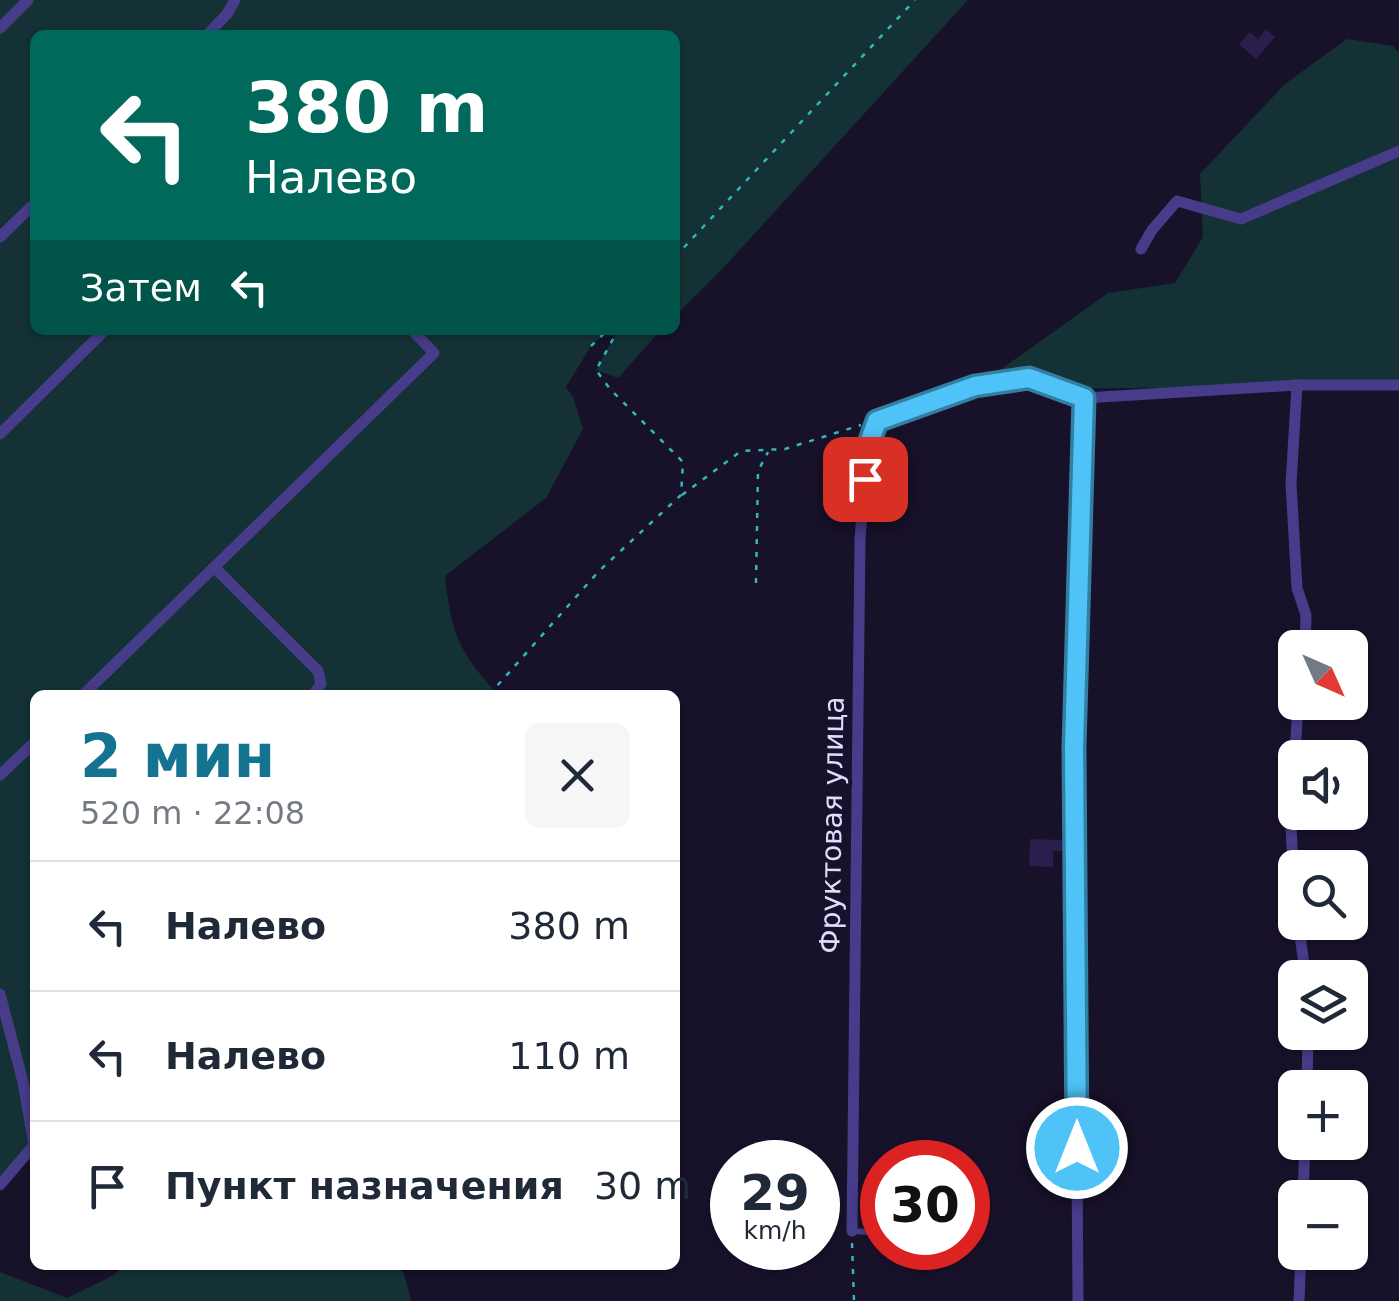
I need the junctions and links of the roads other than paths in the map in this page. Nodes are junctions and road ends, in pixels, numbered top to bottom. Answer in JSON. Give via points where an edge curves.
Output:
{"nodes":[{"id":1,"x":28,"y":0,"type":"edge"},
{"id":2,"x":235,"y":0,"type":"edge"},
{"id":3,"x":0,"y":28,"type":"edge"},
{"id":4,"x":212,"y":30,"type":"edge"},
{"id":5,"x":1399,"y":151,"type":"edge"},
{"id":6,"x":30,"y":208,"type":"edge"},
{"id":7,"x":0,"y":237,"type":"edge"},
{"id":8,"x":1140,"y":249,"type":"dead end"},
{"id":9,"x":99,"y":335,"type":"edge"},
{"id":10,"x":417,"y":335,"type":"edge"},
{"id":11,"x":1298,"y":385,"type":"junction"},
{"id":12,"x":1399,"y":385,"type":"edge"},
{"id":13,"x":1084,"y":398,"type":"junction"},
{"id":14,"x":0,"y":434,"type":"edge"},
{"id":15,"x":214,"y":568,"type":"junction"},
{"id":16,"x":1306,"y":630,"type":"edge"},
{"id":17,"x":88,"y":690,"type":"edge"},
{"id":18,"x":317,"y":690,"type":"edge"},
{"id":19,"x":1297,"y":720,"type":"edge"},
{"id":20,"x":30,"y":747,"type":"edge"},
{"id":21,"x":0,"y":776,"type":"edge"},
{"id":22,"x":1291,"y":850,"type":"edge"},
{"id":23,"x":0,"y":994,"type":"edge"},
{"id":24,"x":30,"y":1073,"type":"edge"},
{"id":25,"x":23,"y":1082,"type":"junction"},
{"id":26,"x":30,"y":1122,"type":"edge"},
{"id":27,"x":30,"y":1150,"type":"edge"},
{"id":28,"x":0,"y":1184,"type":"edge"},
{"id":29,"x":852,"y":1231,"type":"joint"},
{"id":30,"x":860,"y":1232,"type":"edge"},
{"id":31,"x":1300,"y":1270,"type":"edge"},
{"id":32,"x":1078,"y":1301,"type":"edge"},
{"id":33,"x":1299,"y":1301,"type":"edge"}],
"edges":[{"from":1,"to":3,"type":"street"},
{"from":2,"to":4,"type":"street"},
{"from":5,"to":8,"type":"street","via":[[1241,219],[1177,201]]},
{"from":6,"to":7,"type":"street"},
{"from":9,"to":14,"type":"street"},
{"from":10,"to":15,"type":"street","via":[[434,353]]},
{"from":11,"to":12,"type":"street"},
{"from":11,"to":13,"type":"street"},
{"from":11,"to":16,"type":"street","via":[[1291,484],[1296,588]]},
{"from":13,"to":29,"type":"street","name":"Фруктовая улица","via":[[1029,378],[975,386],[877,421],[867,449],[860,539]]},
{"from":13,"to":32,"type":"street","via":[[1074,747]]},
{"from":15,"to":17,"type":"street"},
{"from":15,"to":18,"type":"street","via":[[318,671]]},
{"from":19,"to":22,"type":"street"},
{"from":20,"to":21,"type":"street"},
{"from":23,"to":25,"type":"street"},
{"from":24,"to":25,"type":"street"},
{"from":25,"to":26,"type":"street"},
{"from":27,"to":28,"type":"street"},
{"from":29,"to":30,"type":"lane"},
{"from":31,"to":33,"type":"street"}]}
